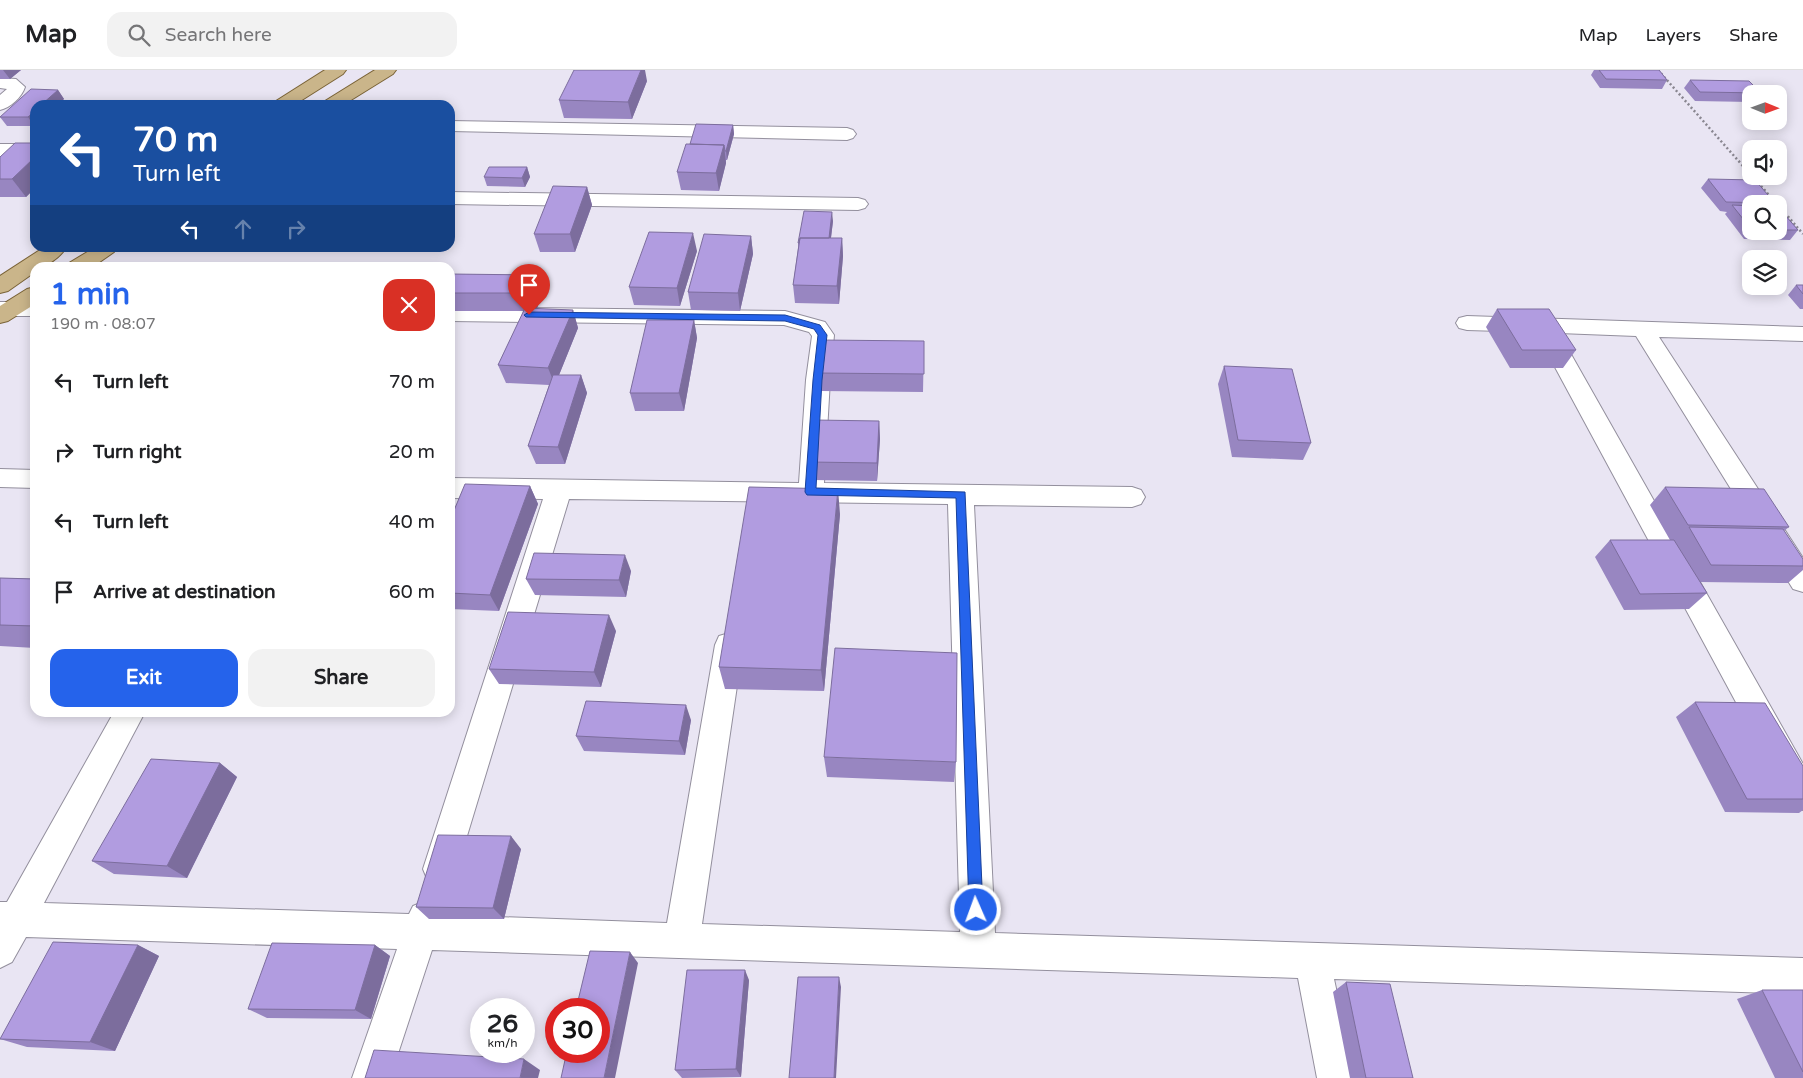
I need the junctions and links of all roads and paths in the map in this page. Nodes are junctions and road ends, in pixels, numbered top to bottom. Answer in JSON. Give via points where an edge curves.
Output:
{"nodes":[{"id":1,"x":337,"y":70,"type":"edge"},
{"id":2,"x":387,"y":70,"type":"edge"},
{"id":3,"x":1658,"y":70,"type":"edge"},
{"id":4,"x":0,"y":83,"type":"edge"},
{"id":5,"x":290,"y":100,"type":"edge"},
{"id":6,"x":339,"y":100,"type":"edge"},
{"id":7,"x":0,"y":105,"type":"edge"},
{"id":8,"x":455,"y":126,"type":"edge"},
{"id":9,"x":847,"y":134,"type":"dead end"},
{"id":10,"x":0,"y":150,"type":"edge"},
{"id":11,"x":30,"y":150,"type":"edge"},
{"id":12,"x":1742,"y":165,"type":"edge"},
{"id":13,"x":1760,"y":185,"type":"edge"},
{"id":14,"x":1769,"y":195,"type":"edge"},
{"id":15,"x":455,"y":198,"type":"edge"},
{"id":16,"x":858,"y":204,"type":"dead end"},
{"id":17,"x":1787,"y":215,"type":"edge"},
{"id":18,"x":1803,"y":234,"type":"edge"},
{"id":19,"x":50,"y":252,"type":"edge"},
{"id":20,"x":101,"y":252,"type":"edge"},
{"id":21,"x":35,"y":262,"type":"edge"},
{"id":22,"x":85,"y":262,"type":"edge"},
{"id":23,"x":30,"y":266,"type":"edge"},
{"id":24,"x":0,"y":286,"type":"edge"},
{"id":25,"x":30,"y":297,"type":"edge"},
{"id":26,"x":30,"y":309,"type":"edge"},
{"id":27,"x":4,"y":311,"type":"edge"},
{"id":28,"x":455,"y":314,"type":"edge"},
{"id":29,"x":1467,"y":323,"type":"dead end"},
{"id":30,"x":1544,"y":326,"type":"junction"},
{"id":31,"x":1643,"y":329,"type":"junction"},
{"id":32,"x":1803,"y":334,"type":"edge"},
{"id":33,"x":0,"y":478,"type":"edge"},
{"id":34,"x":30,"y":479,"type":"edge"},
{"id":35,"x":455,"y":488,"type":"edge"},
{"id":36,"x":559,"y":489,"type":"junction"},
{"id":37,"x":753,"y":492,"type":"junction"},
{"id":38,"x":811,"y":492,"type":"junction"},
{"id":39,"x":961,"y":494,"type":"junction"},
{"id":40,"x":1132,"y":497,"type":"dead end"},
{"id":41,"x":749,"y":522,"type":"edge"},
{"id":42,"x":1803,"y":581,"type":"edge"},
{"id":43,"x":733,"y":619,"type":"edge"},
{"id":44,"x":127,"y":717,"type":"edge"},
{"id":45,"x":1803,"y":795,"type":"edge"},
{"id":46,"x":9,"y":919,"type":"edge"},
{"id":47,"x":420,"y":934,"type":"junction"},
{"id":48,"x":682,"y":939,"type":"junction"},
{"id":49,"x":978,"y":949,"type":"junction"},
{"id":50,"x":0,"y":950,"type":"edge"},
{"id":51,"x":1312,"y":960,"type":"junction"},
{"id":52,"x":1803,"y":976,"type":"edge"},
{"id":53,"x":371,"y":1078,"type":"edge"},
{"id":54,"x":1336,"y":1078,"type":"edge"}],
"edges":[{"from":1,"to":5,"type":"main road"},
{"from":2,"to":6,"type":"main road"},
{"from":3,"to":12,"type":"path"},
{"from":4,"to":7,"type":"street","via":[[16,87]]},
{"from":8,"to":9,"type":"street"},
{"from":10,"to":11,"type":"street"},
{"from":13,"to":14,"type":"path"},
{"from":15,"to":16,"type":"street"},
{"from":17,"to":18,"type":"path"},
{"from":19,"to":21,"type":"main road"},
{"from":20,"to":22,"type":"main road"},
{"from":23,"to":24,"type":"main road"},
{"from":25,"to":27,"type":"main road"},
{"from":26,"to":27,"type":"street"},
{"from":28,"to":38,"type":"street","via":[[785,318],[817,327],[823,335]]},
{"from":29,"to":30,"type":"street"},
{"from":30,"to":31,"type":"street"},
{"from":30,"to":45,"type":"street"},
{"from":31,"to":32,"type":"street"},
{"from":31,"to":42,"type":"street"},
{"from":33,"to":34,"type":"street"},
{"from":35,"to":36,"type":"street"},
{"from":36,"to":37,"type":"street"},
{"from":36,"to":47,"type":"street"},
{"from":37,"to":38,"type":"street"},
{"from":37,"to":41,"type":"street"},
{"from":38,"to":39,"type":"street"},
{"from":39,"to":40,"type":"street"},
{"from":39,"to":49,"type":"street"},
{"from":43,"to":48,"type":"street"},
{"from":44,"to":46,"type":"street"},
{"from":46,"to":47,"type":"street"},
{"from":46,"to":50,"type":"street"},
{"from":47,"to":48,"type":"street"},
{"from":47,"to":53,"type":"street"},
{"from":48,"to":49,"type":"street"},
{"from":49,"to":51,"type":"street"},
{"from":51,"to":52,"type":"street"},
{"from":51,"to":54,"type":"street"}]}
